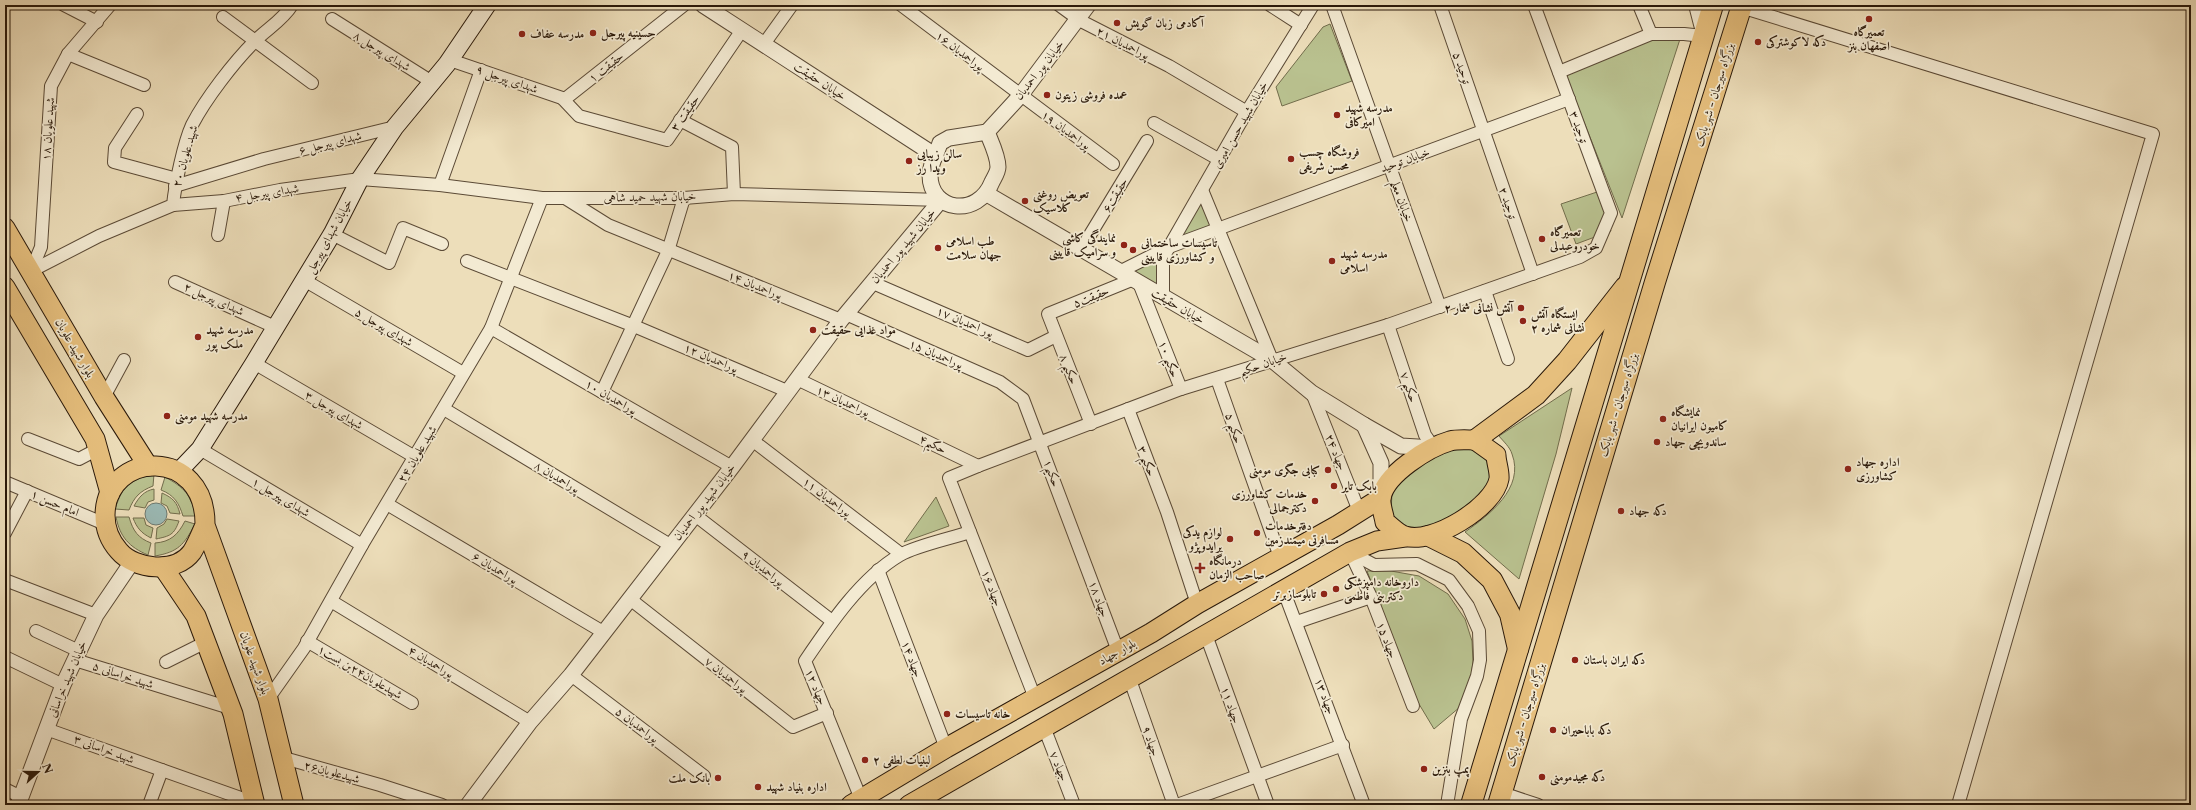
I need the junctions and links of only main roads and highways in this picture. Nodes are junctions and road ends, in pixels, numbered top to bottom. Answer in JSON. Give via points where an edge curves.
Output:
{"nodes":[{"id":1,"x":487,"y":5,"type":"edge"},
{"id":2,"x":1712,"y":5,"type":"edge"},
{"id":3,"x":1741,"y":6,"type":"edge"},
{"id":4,"x":5,"y":228,"type":"edge"},
{"id":5,"x":1632,"y":277,"type":"junction"},
{"id":6,"x":6,"y":291,"type":"edge"},
{"id":7,"x":1475,"y":440,"type":"junction"},
{"id":8,"x":148,"y":466,"type":"junction"},
{"id":9,"x":179,"y":471,"type":"junction"},
{"id":10,"x":110,"y":493,"type":"junction"},
{"id":11,"x":1381,"y":498,"type":"junction"},
{"id":12,"x":206,"y":525,"type":"junction"},
{"id":13,"x":1405,"y":536,"type":"junction"},
{"id":14,"x":1429,"y":536,"type":"junction"},
{"id":15,"x":163,"y":567,"type":"junction"},
{"id":16,"x":1518,"y":652,"type":"junction"},
{"id":17,"x":1500,"y":799,"type":"edge"},
{"id":18,"x":856,"y":802,"type":"edge"},
{"id":19,"x":255,"y":804,"type":"edge"},
{"id":20,"x":912,"y":804,"type":"edge"},
{"id":21,"x":294,"y":805,"type":"edge"},
{"id":22,"x":1471,"y":805,"type":"edge"}],
"edges":[{"from":1,"to":9,"type":"main road","name":"خیابان شهدای پیرجل","via":[[450,60],[395,126],[360,179],[332,234],[254,363],[200,449]]},
{"from":2,"to":5,"type":"highway","name":"بزرگراه سیرجان - شهر بابک"},
{"from":3,"to":17,"type":"highway","name":"بزرگراه سیرجان - شهر بابک","via":[[1650,298]]},
{"from":4,"to":8,"type":"main road","name":"بلوار شهید علویان","via":[[104,397]]},
{"from":5,"to":7,"type":"highway","via":[[1567,361],[1536,395]]},
{"from":5,"to":16,"type":"highway","name":"بزرگراه سیرجان - شهر بابک"},
{"from":6,"to":10,"type":"main road","via":[[95,439]]},
{"from":7,"to":11,"type":"main road","via":[[1452,441],[1407,464],[1393,477]]},
{"from":7,"to":14,"type":"main road","via":[[1496,454],[1499,479],[1487,500],[1473,513],[1447,529]]},
{"from":8,"to":9,"type":"main road","via":[[164,466]]},
{"from":8,"to":10,"type":"main road","via":[[132,471],[120,480]]},
{"from":9,"to":12,"type":"main road","via":[[192,481],[201,494],[206,509]]},
{"from":10,"to":15,"type":"main road","via":[[105,508],[105,524],[110,539],[119,552],[132,562],[147,567]]},
{"from":11,"to":13,"type":"main road","via":[[1385,522]]},
{"from":11,"to":18,"type":"main road","name":"بلوار جهاد"},
{"from":12,"to":15,"type":"main road","via":[[191,553],[178,562]]},
{"from":12,"to":21,"type":"main road","name":"بلوار شهید علویان","via":[[268,699]]},
{"from":13,"to":14,"type":"main road"},
{"from":13,"to":20,"type":"main road","via":[[1377,541],[1350,552],[1283,588]]},
{"from":14,"to":16,"type":"highway","via":[[1464,553],[1492,580],[1510,614]]},
{"from":15,"to":19,"type":"main road","via":[[196,616],[230,708]]},
{"from":16,"to":22,"type":"highway","name":"بزرگراه سیرجان - شهر بابک"}]}
